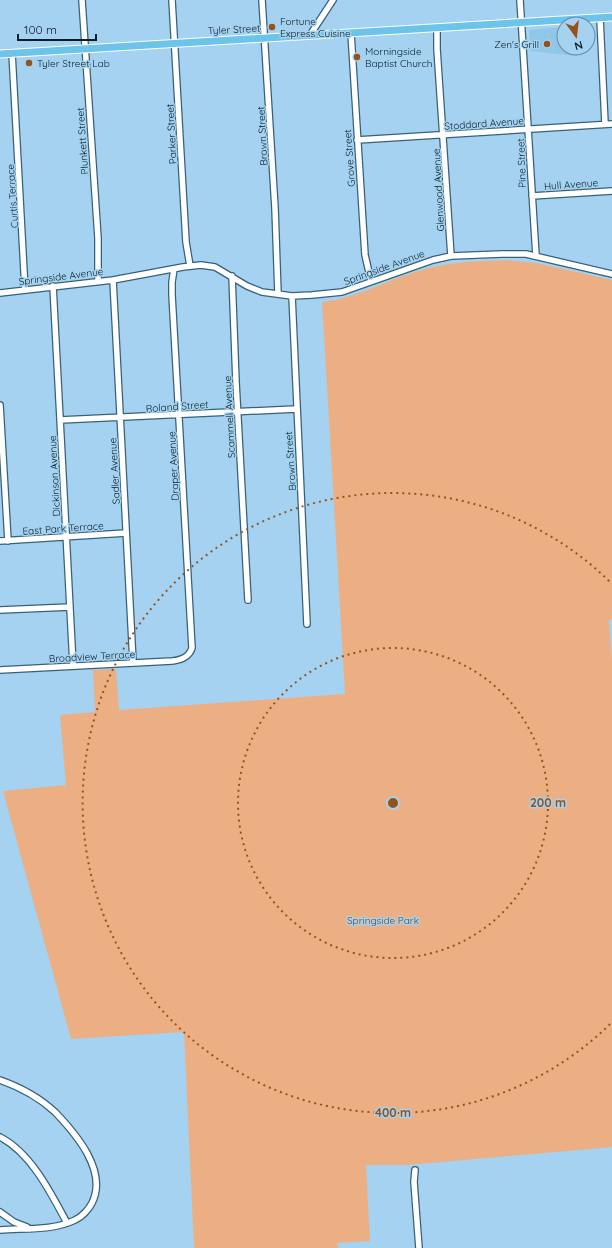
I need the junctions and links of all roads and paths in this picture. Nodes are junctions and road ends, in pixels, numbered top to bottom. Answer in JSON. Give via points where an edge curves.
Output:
{"nodes":[{"id":1,"x":82,"y":0,"type":"edge"},
{"id":2,"x":172,"y":0,"type":"edge"},
{"id":3,"x":262,"y":0,"type":"edge"},
{"id":4,"x":333,"y":0,"type":"edge"},
{"id":5,"x":520,"y":0,"type":"edge"},
{"id":6,"x":612,"y":17,"type":"edge"},
{"id":7,"x":600,"y":18,"type":"junction"},
{"id":8,"x":522,"y":22,"type":"junction"},
{"id":9,"x":437,"y":28,"type":"junction"},
{"id":10,"x":351,"y":33,"type":"junction"},
{"id":11,"x":310,"y":35,"type":"junction"},
{"id":12,"x":264,"y":38,"type":"junction"},
{"id":13,"x":174,"y":43,"type":"junction"},
{"id":14,"x":84,"y":48,"type":"junction"},
{"id":15,"x":12,"y":53,"type":"junction"},
{"id":16,"x":0,"y":54,"type":"edge"},
{"id":17,"x":605,"y":124,"type":"junction"},
{"id":18,"x":612,"y":124,"type":"edge"},
{"id":19,"x":529,"y":129,"type":"junction"},
{"id":20,"x":444,"y":135,"type":"junction"},
{"id":21,"x":357,"y":140,"type":"junction"},
{"id":22,"x":612,"y":191,"type":"edge"},
{"id":23,"x":532,"y":196,"type":"junction"},
{"id":24,"x":451,"y":256,"type":"junction"},
{"id":25,"x":536,"y":256,"type":"junction"},
{"id":26,"x":190,"y":266,"type":"junction"},
{"id":27,"x":174,"y":269,"type":"junction"},
{"id":28,"x":612,"y":274,"type":"edge"},
{"id":29,"x":232,"y":276,"type":"junction"},
{"id":30,"x":113,"y":280,"type":"junction"},
{"id":31,"x":98,"y":281,"type":"junction"},
{"id":32,"x":371,"y":281,"type":"junction"},
{"id":33,"x":53,"y":286,"type":"junction"},
{"id":34,"x":26,"y":290,"type":"junction"},
{"id":35,"x":0,"y":293,"type":"edge"},
{"id":36,"x":278,"y":294,"type":"junction"},
{"id":37,"x":292,"y":296,"type":"junction"},
{"id":38,"x":0,"y":405,"type":"edge"},
{"id":39,"x":296,"y":409,"type":"junction"},
{"id":40,"x":238,"y":411,"type":"junction"},
{"id":41,"x":179,"y":415,"type":"junction"},
{"id":42,"x":120,"y":419,"type":"junction"},
{"id":43,"x":60,"y":420,"type":"junction"},
{"id":44,"x":126,"y":533,"type":"junction"},
{"id":45,"x":66,"y":537,"type":"junction"},
{"id":46,"x":0,"y":541,"type":"edge"},
{"id":47,"x":8,"y":541,"type":"junction"},
{"id":48,"x":248,"y":600,"type":"dead end"},
{"id":49,"x":70,"y":607,"type":"junction"},
{"id":50,"x":0,"y":610,"type":"edge"},
{"id":51,"x":307,"y":624,"type":"dead end"},
{"id":52,"x":184,"y":658,"type":"joint"},
{"id":53,"x":133,"y":662,"type":"junction"},
{"id":54,"x":73,"y":665,"type":"junction"},
{"id":55,"x":0,"y":670,"type":"edge"},
{"id":56,"x":0,"y":1080,"type":"edge"},
{"id":57,"x":0,"y":1137,"type":"edge"},
{"id":58,"x":415,"y":1170,"type":"dead end"},
{"id":59,"x":0,"y":1212,"type":"edge"},
{"id":60,"x":67,"y":1223,"type":"junction"},
{"id":61,"x":30,"y":1228,"type":"junction"},
{"id":62,"x":0,"y":1230,"type":"edge"},
{"id":63,"x":418,"y":1248,"type":"edge"}],
"edges":[{"from":1,"to":14,"type":"street","name":"Plunkett Street"},
{"from":2,"to":13,"type":"street","name":"Parker Street"},
{"from":3,"to":12,"type":"street","name":"Brown Street"},
{"from":4,"to":11,"type":"street"},
{"from":5,"to":8,"type":"street","name":"Pine Street"},
{"from":6,"to":7,"type":"main road","name":"Tyler Street"},
{"from":7,"to":8,"type":"main road","name":"Tyler Street"},
{"from":7,"to":17,"type":"street"},
{"from":8,"to":9,"type":"main road","name":"Tyler Street"},
{"from":8,"to":19,"type":"street","name":"Pine Street"},
{"from":9,"to":10,"type":"main road","name":"Tyler Street"},
{"from":9,"to":20,"type":"street","name":"Glenwood Avenue"},
{"from":10,"to":11,"type":"main road","name":"Tyler Street"},
{"from":10,"to":21,"type":"street","name":"Grove Street"},
{"from":11,"to":12,"type":"main road","name":"Tyler Street"},
{"from":12,"to":13,"type":"main road","name":"Tyler Street"},
{"from":12,"to":36,"type":"street","name":"Brown Street"},
{"from":13,"to":14,"type":"main road","name":"Tyler Street"},
{"from":13,"to":26,"type":"street","name":"Parker Street","via":[[186,242]]},
{"from":14,"to":15,"type":"main road","name":"Tyler Street"},
{"from":14,"to":31,"type":"street","name":"Plunkett Street","via":[[98,238]]},
{"from":15,"to":16,"type":"main road","name":"Tyler Street"},
{"from":15,"to":34,"type":"street","name":"Curtis Terrace"},
{"from":17,"to":18,"type":"street","name":"Stoddard Avenue"},
{"from":17,"to":19,"type":"street","name":"Stoddard Avenue"},
{"from":19,"to":20,"type":"street","name":"Stoddard Avenue"},
{"from":19,"to":23,"type":"street","name":"Pine Street"},
{"from":20,"to":21,"type":"street","name":"Stoddard Avenue"},
{"from":20,"to":24,"type":"street","name":"Glenwood Avenue"},
{"from":21,"to":32,"type":"street","name":"Grove Street","via":[[365,255]]},
{"from":22,"to":23,"type":"street","name":"Hull Avenue"},
{"from":23,"to":25,"type":"street","name":"Pine Street"},
{"from":24,"to":25,"type":"street","name":"Springside Avenue"},
{"from":24,"to":32,"type":"street","name":"Springside Avenue","via":[[414,265]]},
{"from":25,"to":28,"type":"street","name":"Springside Avenue"},
{"from":26,"to":27,"type":"street","name":"Springside Avenue"},
{"from":26,"to":29,"type":"street","name":"Springside Avenue","via":[[214,267]]},
{"from":27,"to":30,"type":"street","name":"Springside Avenue"},
{"from":27,"to":41,"type":"street","name":"Draper Avenue","via":[[172,295]]},
{"from":29,"to":36,"type":"street","name":"Springside Avenue","via":[[262,292]]},
{"from":29,"to":40,"type":"street","name":"Scammell Avenue"},
{"from":30,"to":31,"type":"street","name":"Springside Avenue"},
{"from":30,"to":42,"type":"street","name":"Sadler Avenue"},
{"from":31,"to":33,"type":"street","name":"Springside Avenue"},
{"from":32,"to":37,"type":"street","name":"Springside Avenue","via":[[342,292]]},
{"from":33,"to":34,"type":"street","name":"Springside Avenue"},
{"from":33,"to":43,"type":"street","name":"Dickinson Avenue"},
{"from":34,"to":35,"type":"street","name":"Springside Avenue"},
{"from":36,"to":37,"type":"street","name":"Springside Avenue"},
{"from":37,"to":39,"type":"street","name":"Brown Street"},
{"from":38,"to":47,"type":"street"},
{"from":39,"to":40,"type":"street","name":"Roland Street"},
{"from":39,"to":51,"type":"street","name":"Brown Street"},
{"from":40,"to":41,"type":"street","name":"Roland Street"},
{"from":40,"to":48,"type":"street","name":"Scammell Avenue"},
{"from":41,"to":42,"type":"street","name":"Roland Street"},
{"from":41,"to":52,"type":"street","name":"Draper Avenue","via":[[192,648]]},
{"from":42,"to":43,"type":"street","name":"Roland Street"},
{"from":42,"to":44,"type":"street","name":"Sadler Avenue"},
{"from":43,"to":45,"type":"street","name":"Dickinson Avenue"},
{"from":44,"to":45,"type":"street","name":"East Park Terrace"},
{"from":44,"to":53,"type":"street","name":"Sadler Avenue"},
{"from":45,"to":47,"type":"street","name":"East Park Terrace"},
{"from":45,"to":49,"type":"street","name":"Dickinson Avenue"},
{"from":46,"to":47,"type":"street","name":"East Park Terrace"},
{"from":49,"to":50,"type":"street"},
{"from":49,"to":54,"type":"street","name":"Dickinson Avenue"},
{"from":52,"to":53,"type":"street","name":"Broadview Terrace","via":[[172,661]]},
{"from":53,"to":54,"type":"street","name":"Broadview Terrace"},
{"from":54,"to":55,"type":"street","name":"Broadview Terrace"},
{"from":56,"to":60,"type":"street","via":[[31,1094],[54,1112],[71,1130],[88,1157],[97,1181],[96,1196],[85,1213],[77,1220]]},
{"from":57,"to":60,"type":"street","via":[[19,1151],[30,1164]]},
{"from":58,"to":63,"type":"street"},
{"from":59,"to":61,"type":"street","via":[[14,1222]]},
{"from":60,"to":61,"type":"street"},
{"from":61,"to":62,"type":"street"}]}
